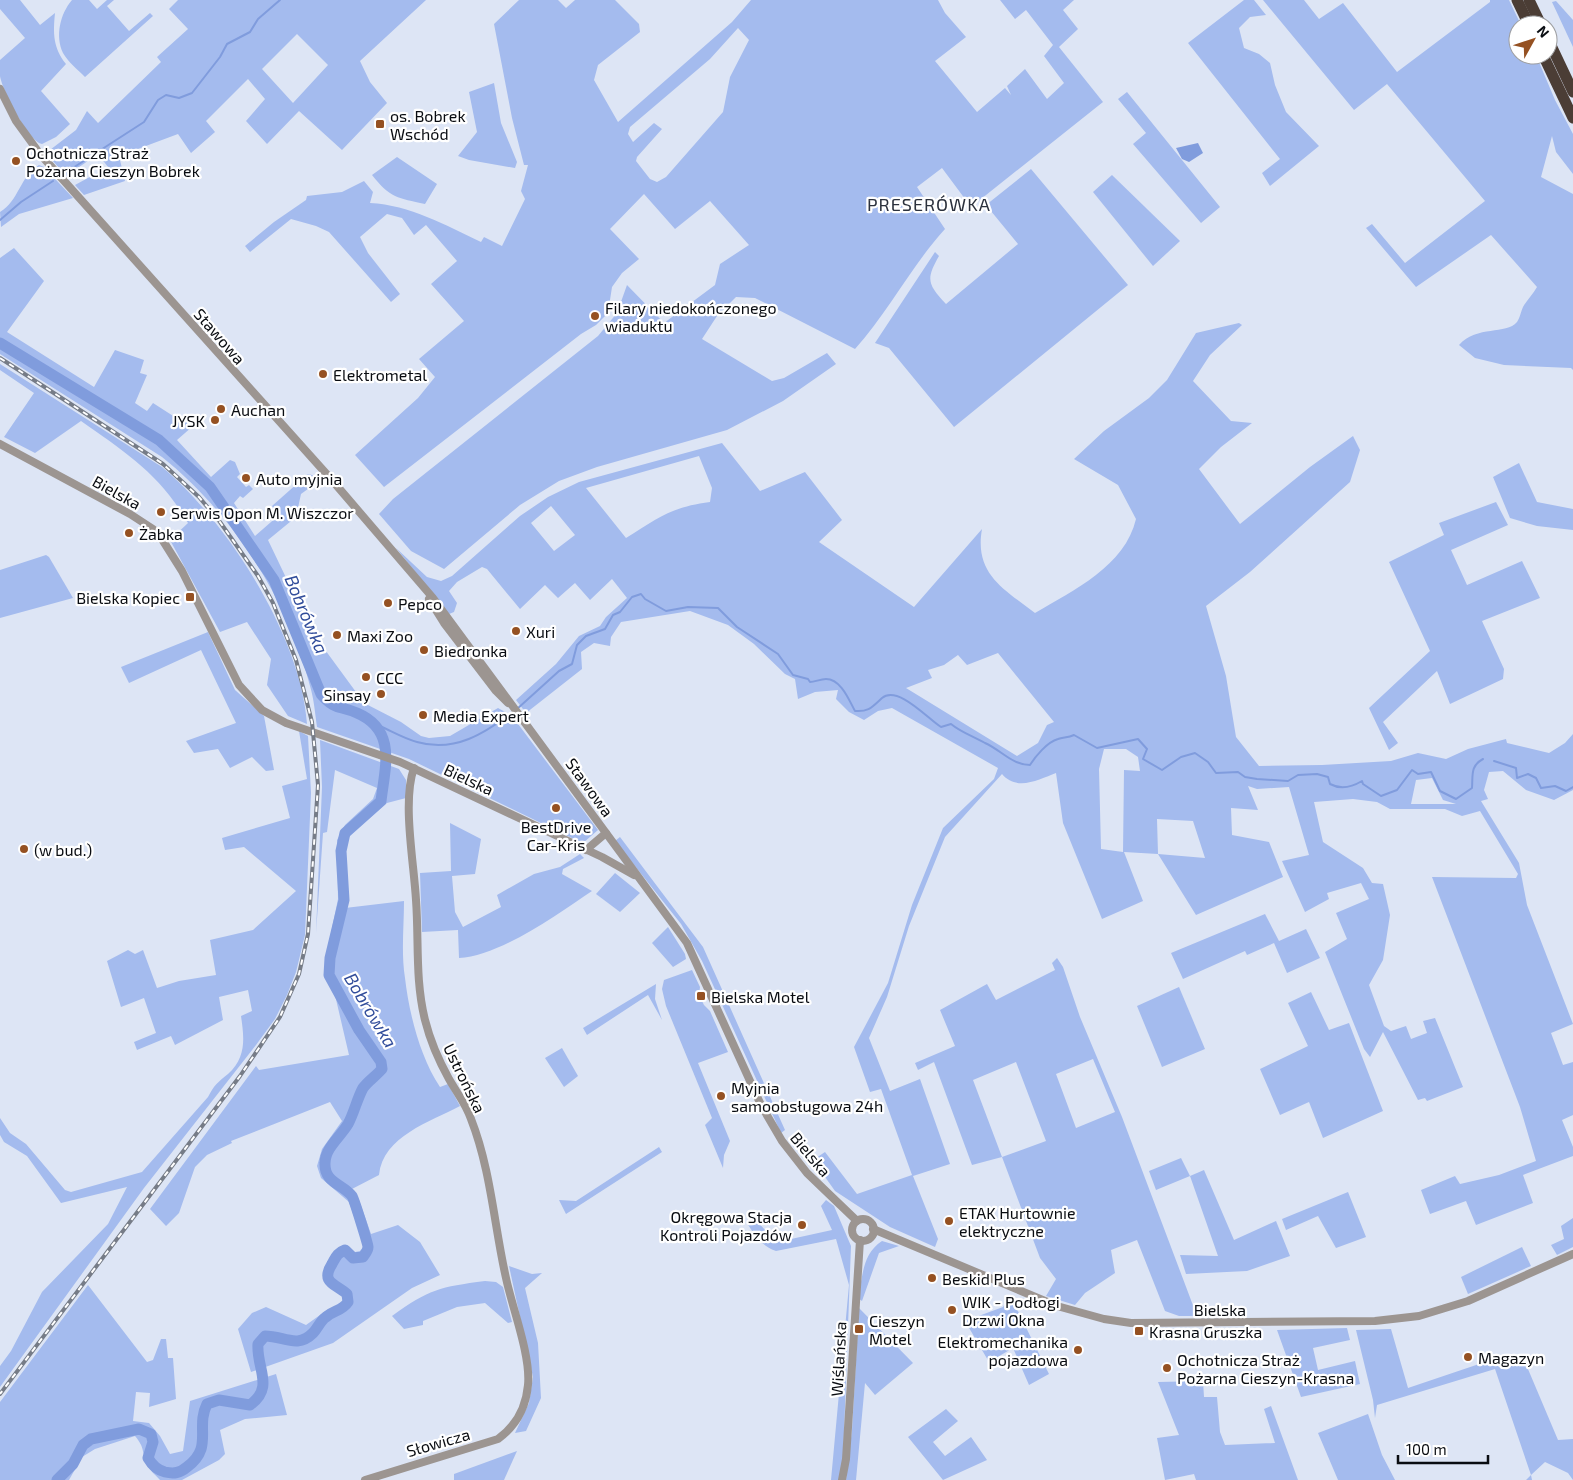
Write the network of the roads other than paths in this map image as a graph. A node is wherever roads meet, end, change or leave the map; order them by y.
1 (1517, 0) edge
2 (1529, 0) edge
3 (1524, 15) edge
4 (1536, 15) edge
5 (1558, 60) edge
6 (1549, 65) edge
7 (0, 89) edge
8 (1573, 92) edge
9 (1573, 118) edge
10 (0, 444) edge
11 (428, 594) junction
12 (472, 660) junction
13 (489, 672) junction
14 (512, 706) junction
15 (414, 768) junction
16 (606, 833) junction
17 (586, 850) junction
18 (637, 877) junction
19 (857, 1221) junction
20 (873, 1229) junction
21 (860, 1240) junction
22 (1573, 1254) edge
23 (514, 1424) joint
24 (365, 1480) edge
25 (842, 1480) edge

1 - 3 highway
2 - 4 highway
5 - 8 highway
6 - 9 highway
7 - 11 street, Stawowa
10 - 15 street, Bielska
11 - 12 street, Stawowa
11 - 13 street, Stawowa
12 - 13 street
12 - 14 street, Stawowa
13 - 14 street, Stawowa
14 - 16 street, Stawowa
15 - 17 street, Bielska
15 - 23 street, Ustrońska
16 - 17 street
16 - 18 street, Stawowa
17 - 18 street, Bielska
18 - 19 street, Bielska
19 - 20 street
19 - 21 street
20 - 21 street
20 - 22 street, Bielska
21 - 25 street, Wiślańska
23 - 24 street, Słowicza

